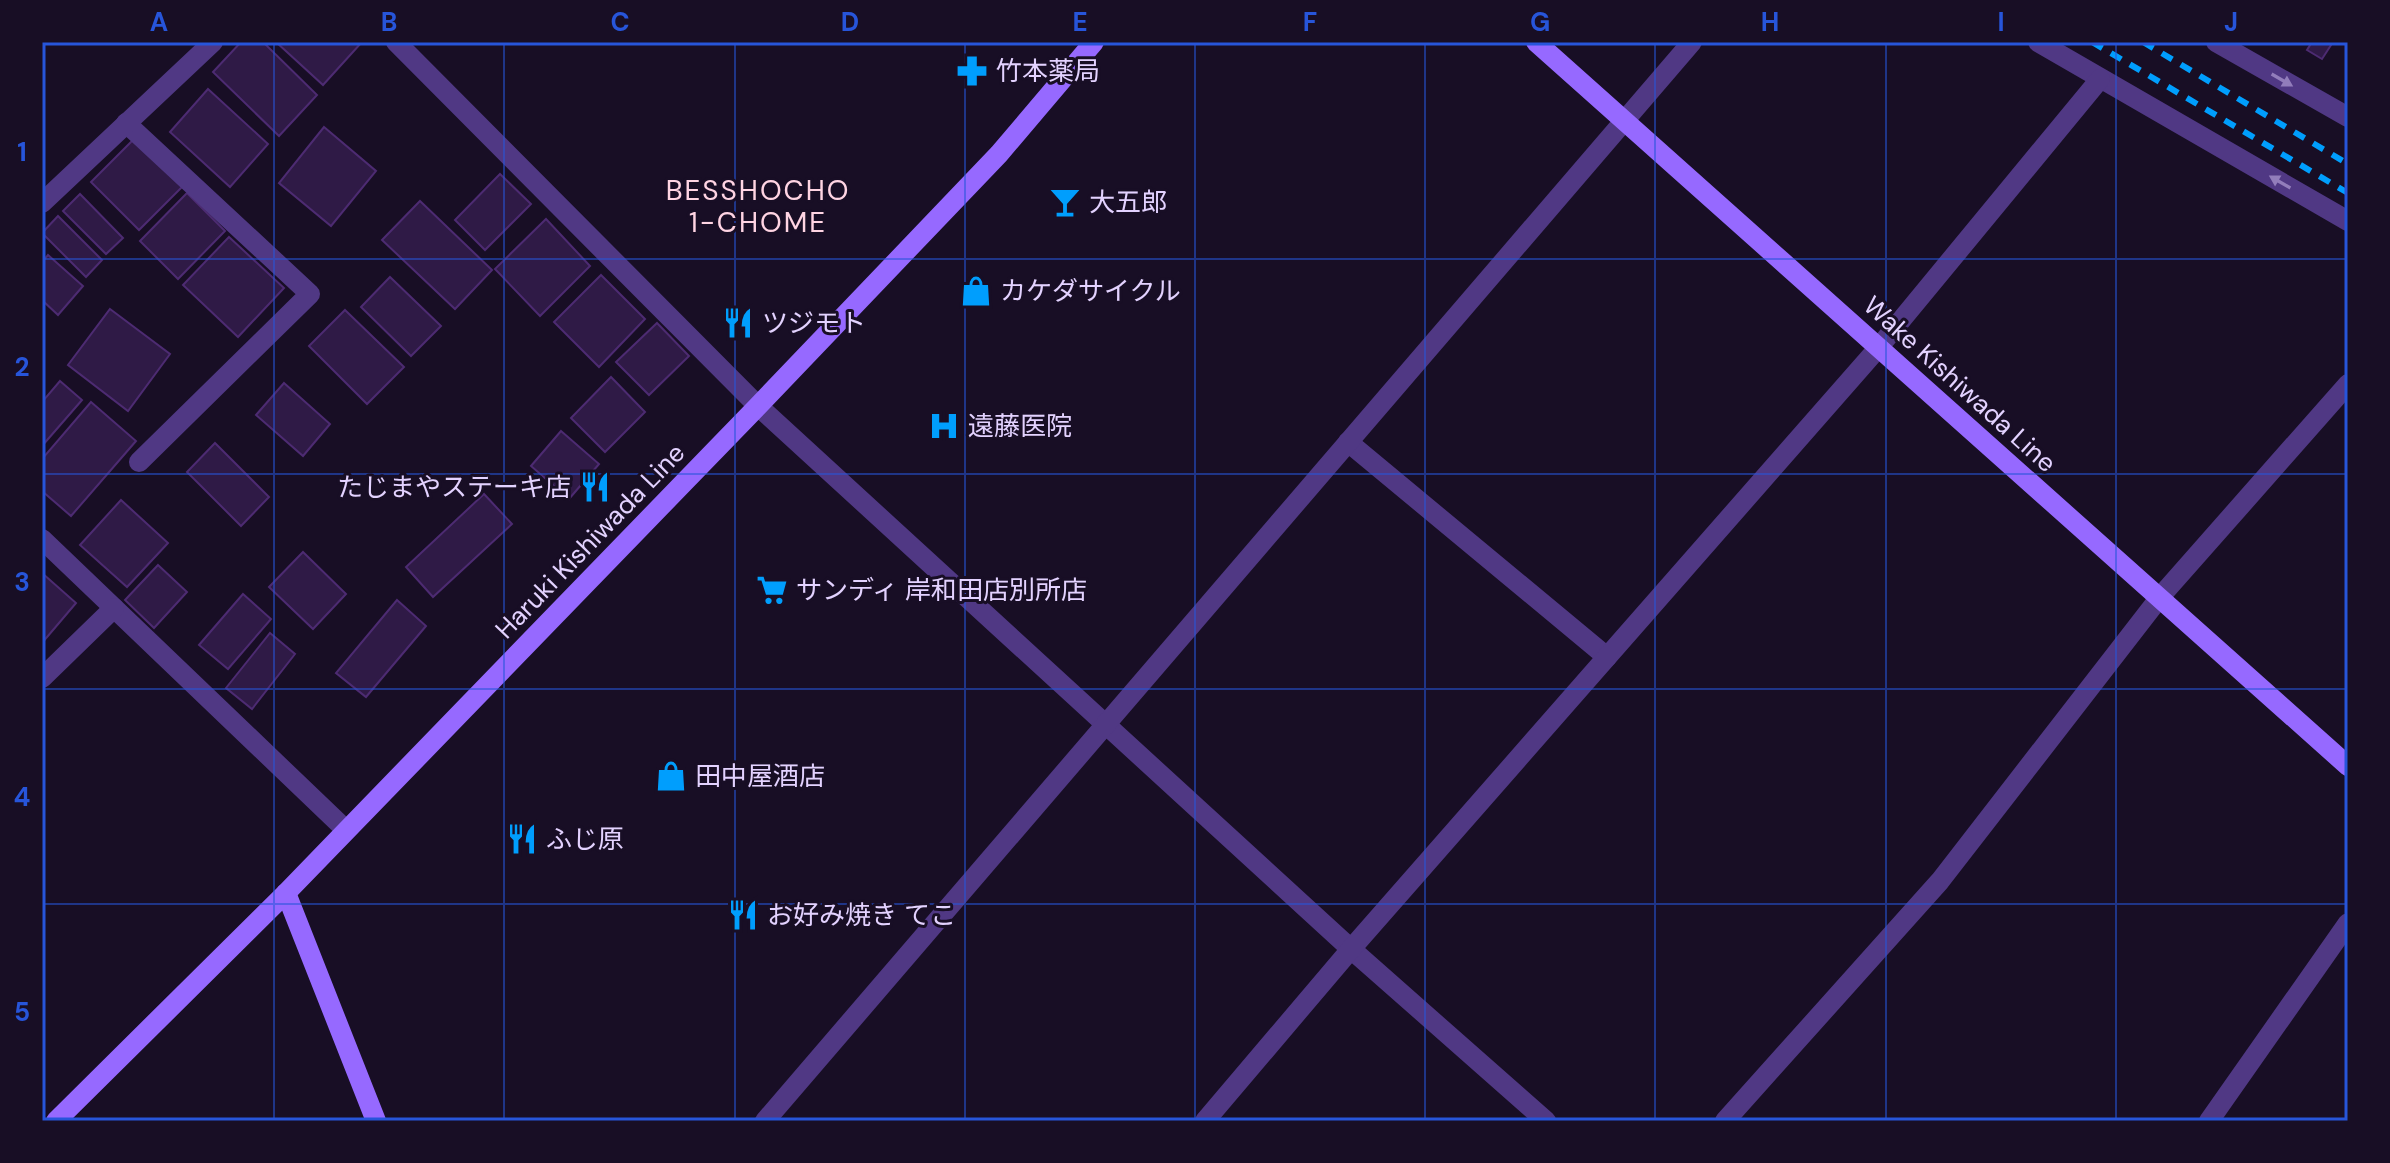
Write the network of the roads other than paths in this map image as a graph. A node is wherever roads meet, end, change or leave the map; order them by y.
1 (213, 42) edge
2 (1094, 42) edge
3 (1536, 42) edge
4 (1692, 42) edge
5 (2038, 42) edge
6 (2216, 42) edge
7 (401, 44) edge
8 (2100, 79) junction
9 (2348, 117) edge
10 (1626, 121) junction
11 (126, 123) junction
12 (42, 203) edge
13 (2348, 221) edge
14 (1879, 347) junction
15 (2348, 384) edge
16 (758, 406) junction
17 (1348, 442) junction
18 (139, 462) dead end
19 (42, 539) edge
20 (2160, 597) junction
21 (114, 608) junction
22 (1607, 657) junction
23 (42, 678) edge
24 (1105, 724) junction
25 (2348, 766) edge
26 (346, 830) junction
27 (286, 893) junction
28 (2348, 923) edge
29 (1351, 949) junction
30 (56, 1121) edge
31 (376, 1121) edge
32 (765, 1121) edge
33 (1205, 1121) edge
34 (1546, 1121) edge
35 (1725, 1121) edge
36 (2209, 1121) edge

1 - 11 street
2 - 16 main road, Haruki Kishiwada Line
3 - 10 main road, Wake Kishiwada Line
4 - 10 street
5 - 8 street
6 -> 9 street
7 - 16 street
13 -> 8 street
8 - 14 street
10 - 14 main road, Wake Kishiwada Line
10 - 17 street
11 - 12 street
11 - 18 street
14 - 20 main road, Wake Kishiwada Line
14 - 22 street
15 - 20 street
16 - 24 street
16 - 26 main road, Haruki Kishiwada Line
17 - 22 street
17 - 24 street
19 - 21 street
20 - 25 main road, Wake Kishiwada Line
20 - 35 street
21 - 23 street
21 - 26 street
22 - 29 street
24 - 29 street
24 - 32 street
26 - 27 main road, Haruki Kishiwada Line
27 - 30 main road, Haruki Kishiwada Line
27 - 31 main road
28 - 36 street
29 - 33 street
29 - 34 street

